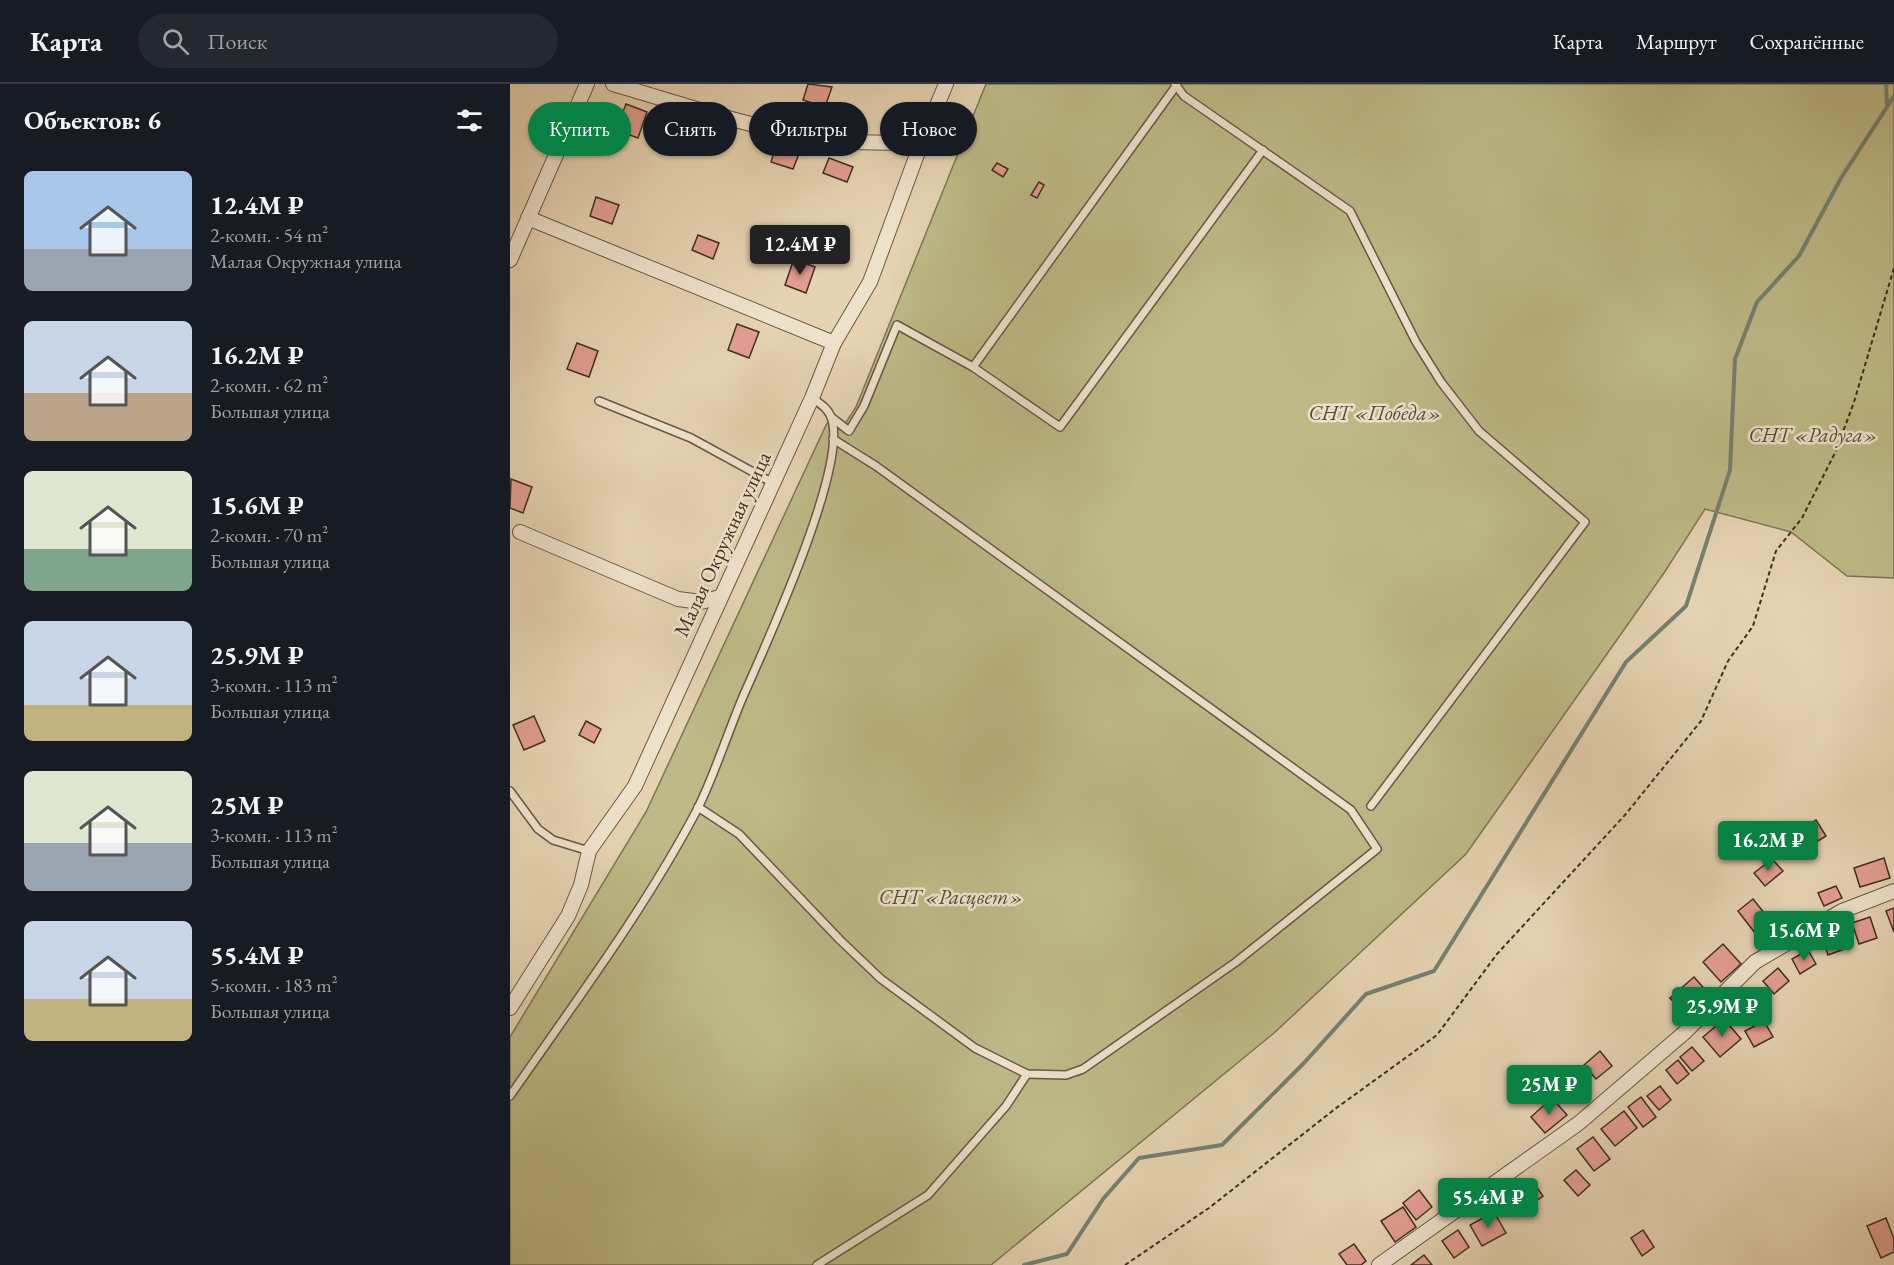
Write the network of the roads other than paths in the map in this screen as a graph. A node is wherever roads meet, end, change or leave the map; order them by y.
1 (586, 84) edge
2 (613, 84) edge
3 (946, 84) edge
4 (1175, 85) edge
5 (938, 102) edge
6 (880, 142) edge
7 (1263, 150) junction
8 (916, 156) edge
9 (528, 218) junction
10 (510, 260) edge
11 (834, 343) junction
12 (973, 367) junction
13 (812, 398) junction
14 (599, 401) dead end
15 (831, 417) junction
16 (833, 439) junction
17 (772, 483) junction
18 (520, 532) dead end
19 (720, 597) junction
20 (510, 791) edge
21 (1371, 806) dead end
22 (698, 807) junction
23 (589, 851) junction
24 (1894, 891) edge
25 (510, 1008) edge
26 (1028, 1074) junction
27 (510, 1096) edge
28 (818, 1265) edge
29 (1379, 1265) edge

1 - 9 street
2 - 6 street
3 - 5 street, Малая Окружная улица
4 - 7 lane
4 - 12 lane
7 - 12 lane
7 - 21 lane
8 - 11 street, Малая Окружная улица
9 - 10 street
9 - 11 street
11 - 13 street, Малая Окружная улица
12 - 15 lane
13 - 15 lane
13 - 17 street, Малая Окружная улица
14 - 17 lane
15 - 16 lane
16 - 22 lane
16 - 26 lane
17 - 19 street, Малая Окружная улица
18 - 19 street
19 - 23 street, Малая Окружная улица
20 - 23 lane
22 - 26 lane
22 - 27 lane
23 - 25 street, Малая Окружная улица
24 - 29 street
26 - 28 lane

